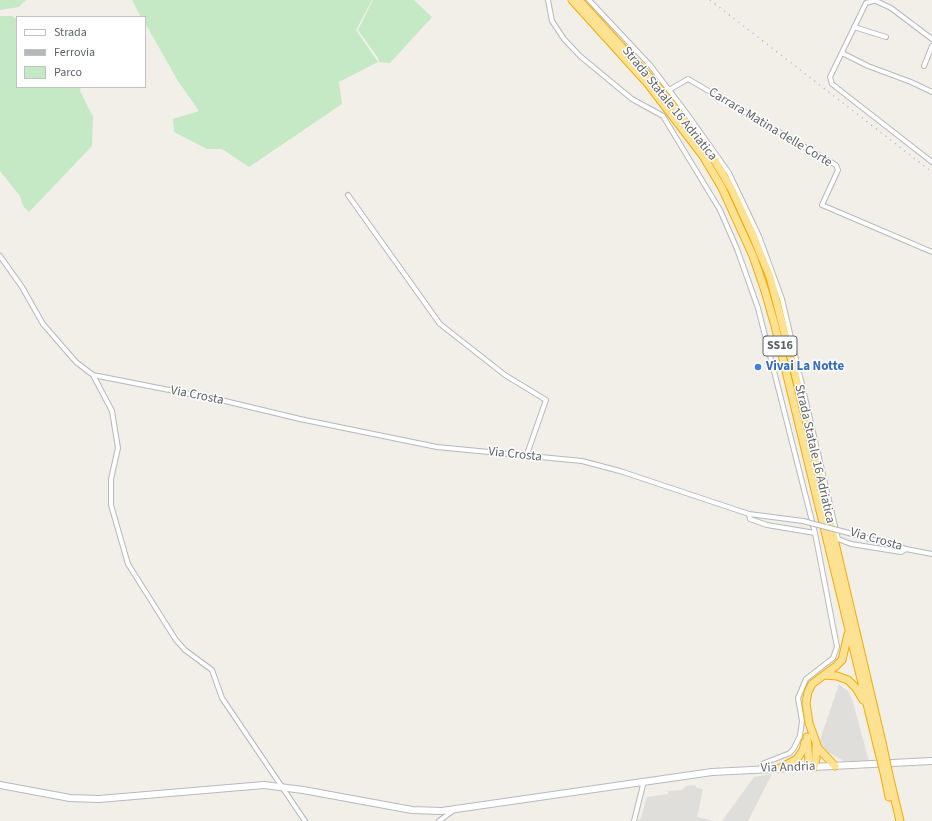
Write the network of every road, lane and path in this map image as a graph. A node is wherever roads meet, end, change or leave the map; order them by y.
1 (548, 0) edge
2 (572, 0) edge
3 (579, 0) edge
4 (589, 0) edge
5 (876, 1) edge
6 (854, 27) junction
7 (886, 37) dead end
8 (932, 39) edge
9 (932, 46) edge
10 (842, 53) junction
11 (924, 66) dead end
12 (669, 90) junction
13 (932, 92) edge
14 (931, 160) edge
15 (348, 195) dead end
16 (932, 252) edge
17 (0, 256) edge
18 (93, 375) junction
19 (526, 457) junction
20 (749, 514) junction
21 (815, 533) junction
22 (906, 549) junction
23 (932, 554) edge
24 (849, 630) junction
25 (825, 675) junction
26 (868, 709) junction
27 (810, 736) junction
28 (880, 743) junction
29 (932, 761) edge
30 (835, 766) junction
31 (814, 767) junction
32 (780, 768) junction
33 (761, 769) junction
34 (887, 776) junction
35 (644, 781) junction
36 (0, 785) edge
37 (282, 787) junction
38 (454, 810) junction
39 (305, 821) edge
40 (439, 821) edge
41 (634, 821) edge
42 (895, 821) edge
43 (900, 821) edge

1 - 21 street
2 - 24 highway, Strada Statale 16 Adriatica / SS16
3 - 28 highway, Strada Statale 16 Adriatica / SS16
4 - 12 street
5 - 6 street
5 - 8 street
6 - 7 street
6 - 10 street
9 - 11 street
10 - 13 street
10 - 14 street
12 - 16 street, Carrara Matina delle Corte
12 - 22 street
15 - 19 street
17 - 18 street
18 - 19 street, Via Crosta
18 - 37 street
19 - 20 street, Via Crosta
20 - 21 street
20 - 22 street, Via Crosta, bridge
21 - 33 street
22 - 23 street, Via Crosta
24 - 25 highway, SS16
24 - 26 highway, Strada Statale 16 Adriatica / SS16
25 - 26 highway, SS16
25 - 27 highway, SS16
26 - 28 highway, Strada Statale 16 Adriatica / SS16
27 - 30 highway, SS16
27 - 31 highway, SS16
27 - 32 highway
28 - 34 highway, Strada Statale 16 Adriatica / SS16, bridge
29 - 30 main road, Via Andria
30 - 31 main road, Via Andria
31 - 32 main road, Via Andria
32 - 33 main road, Via Andria
33 - 35 main road, Via Andria
34 - 42 highway, Strada Statale 16 Adriatica / SS16
34 - 43 highway, Strada Statale 16 Adriatica / SS16
35 - 38 main road, Via Andria
35 - 41 street
36 - 37 main road, Via Andria
37 - 38 main road, Via Andria
37 - 39 street
38 - 40 street

